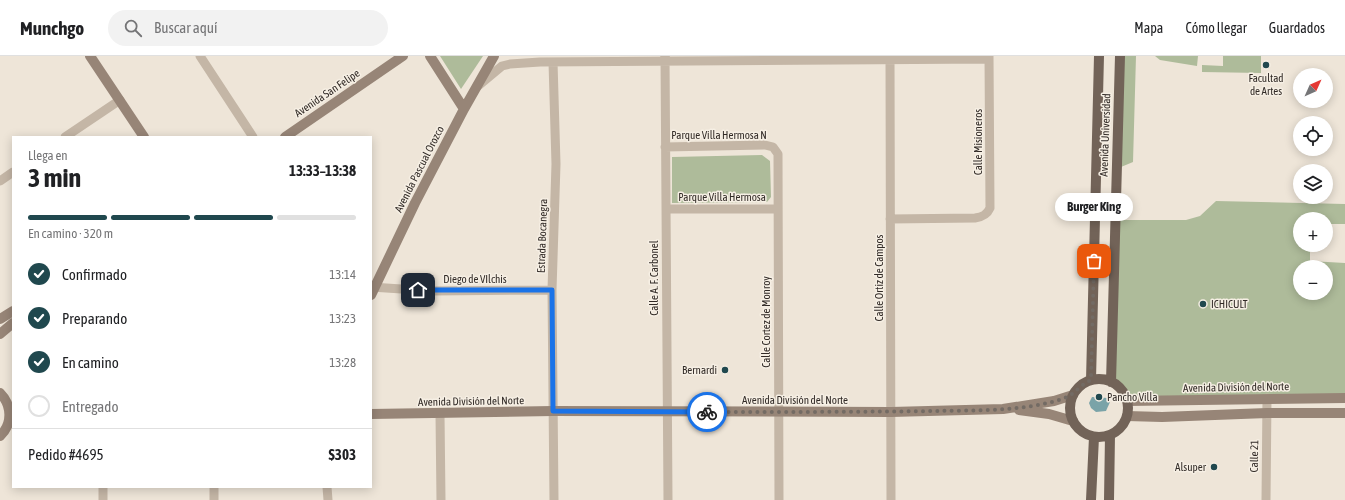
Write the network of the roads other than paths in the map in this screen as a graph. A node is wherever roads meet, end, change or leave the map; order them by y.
1 (90, 56) edge
2 (403, 56) edge
3 (430, 56) edge
4 (494, 56) edge
5 (522, 56) edge
6 (1100, 56) edge
7 (1120, 56) edge
8 (203, 57) edge
9 (665, 58) edge
10 (890, 58) edge
11 (989, 58) edge
12 (540, 62) junction
13 (553, 62) junction
14 (476, 88) junction
15 (120, 100) junction
16 (464, 109) junction
17 (66, 136) edge
18 (143, 136) edge
19 (252, 136) edge
20 (286, 136) edge
21 (665, 147) junction
22 (773, 147) joint
23 (12, 173) edge
24 (0, 181) edge
25 (666, 209) junction
26 (778, 209) junction
27 (890, 219) junction
28 (372, 289) edge
29 (552, 290) junction
30 (12, 312) edge
31 (0, 319) edge
32 (12, 324) edge
33 (0, 334) edge
34 (1091, 380) junction
35 (1111, 382) junction
36 (2, 394) edge
37 (1073, 395) junction
38 (1267, 398) junction
39 (1345, 398) edge
40 (12, 400) edge
41 (1127, 401) junction
42 (1004, 409) junction
43 (553, 411) junction
44 (667, 412) junction
45 (778, 412) junction
46 (891, 412) junction
47 (1267, 413) junction
48 (1345, 413) edge
49 (372, 414) edge
50 (440, 414) junction
51 (1127, 416) junction
52 (1073, 421) junction
53 (6, 431) edge
54 (1110, 435) junction
55 (1094, 437) junction
56 (103, 488) edge
57 (214, 488) edge
58 (327, 488) edge
59 (103, 500) edge
60 (214, 500) edge
61 (328, 500) edge
62 (440, 500) edge
63 (554, 500) edge
64 (668, 500) edge
65 (779, 500) edge
66 (891, 500) edge
67 (1091, 500) edge
68 (1109, 500) edge
69 (1266, 500) edge

1 - 15 main road
2 - 20 main road, Avenida San Felipe
3 - 16 main road
4 - 14 main road, Avenida Pascual Orozco
5 - 12 street
6 - 34 main road, Avenida Universidad
7 - 35 main road, Avenida Universidad
8 - 19 street
9 - 10 street
9 - 13 street
9 - 21 street, Calle A. F. Carbonel
10 - 11 street
10 - 27 street, Calle Ortiz de Campos
11 - 27 street, Calle Misioneros
12 - 13 street
12 - 14 street
13 - 29 street, Estrada Bocanegra
14 - 16 main road, Avenida Pascual Orozco
15 - 17 street
15 - 18 main road
16 - 28 main road, Avenida Pascual Orozco
21 - 22 street, Parque Villa Hermosa N
21 - 25 street, Calle A. F. Carbonel
22 - 26 street, Calle Cortez de Monroy
23 - 24 street
25 - 26 street, Parque Villa Hermosa
25 - 44 street, Calle A. F. Carbonel
26 - 45 street, Calle Cortez de Monroy
27 - 46 street, Calle Ortiz de Campos
28 - 29 street, Diego de VIlchis
29 - 43 street, Estrada Bocanegra
30 - 31 main road
32 - 33 main road
34 - 35 main road
34 - 37 main road
35 - 41 main road
36 - 40 main road
36 - 53 main road
37 - 42 main road, Avenida División del Norte
37 - 52 main road
38 - 39 main road, Avenida División del Norte
38 - 41 main road, Avenida División del Norte
38 - 47 street, Calle 21
41 - 51 main road
42 - 46 main road, Avenida División del Norte
42 - 52 main road, Avenida División del Norte
43 - 44 main road, Avenida División del Norte
43 - 50 main road, Avenida División del Norte
43 - 63 street, Estrada Bocanegra
44 - 45 main road, Avenida División del Norte
44 - 64 street, Calle A. F. Carbonel
45 - 46 main road, Avenida División del Norte
45 - 65 street, Calle Cortez de Monroy
46 - 66 street, Calle Ortiz de Campos
47 - 48 main road
47 - 51 main road
47 - 69 street, Calle 21
49 - 50 main road, Avenida División del Norte
50 - 62 street
51 - 54 main road
52 - 55 main road
54 - 55 main road
54 - 68 main road
55 - 67 main road
56 - 59 street
57 - 60 street
58 - 61 street

